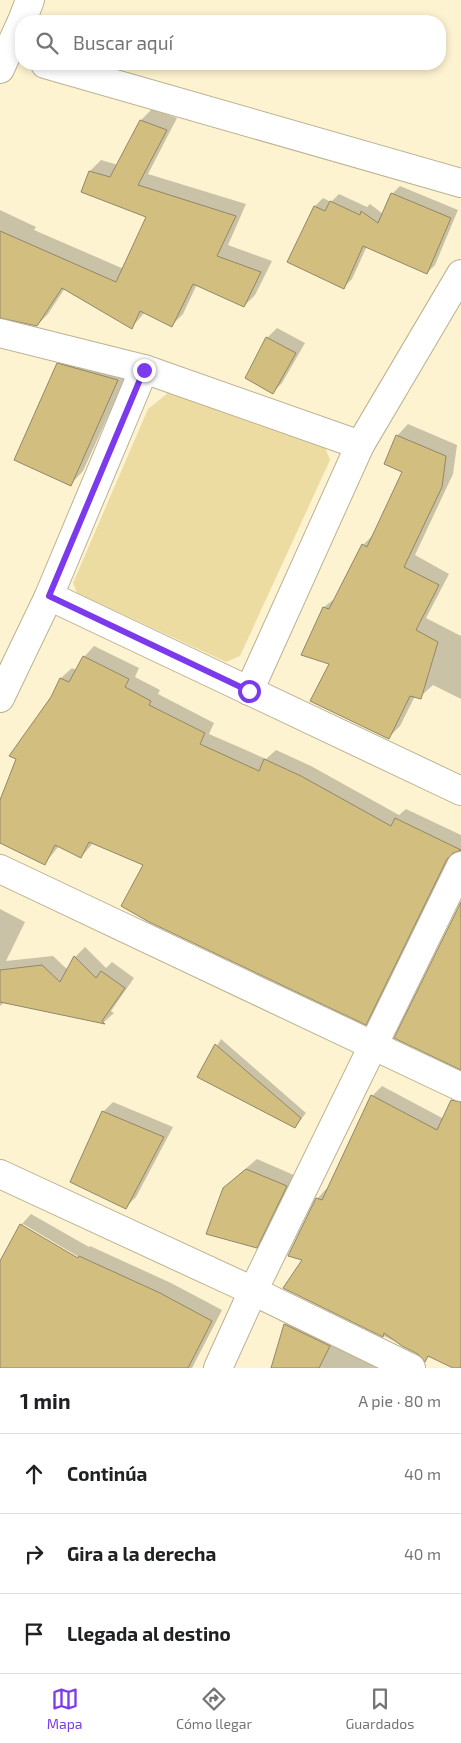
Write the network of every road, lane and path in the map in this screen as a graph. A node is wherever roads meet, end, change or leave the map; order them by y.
1 (30, 0) edge
2 (25, 15) edge
3 (15, 44) edge
4 (10, 60) edge
5 (66, 70) edge
6 (461, 183) edge
7 (461, 274) edge
8 (0, 333) edge
9 (144, 370) junction
10 (360, 445) junction
11 (49, 596) junction
12 (249, 691) junction
13 (0, 698) edge
14 (461, 791) edge
15 (461, 866) edge
16 (0, 869) edge
17 (374, 1045) junction
18 (461, 1087) edge
19 (1, 1177) edge
20 (253, 1291) junction
21 (218, 1368) edge
22 (411, 1368) edge

1 - 2 street
3 - 4 street
5 - 6 street
7 - 10 street
8 - 9 street
9 - 10 street
9 - 11 street
10 - 12 street
11 - 12 street
11 - 13 street
12 - 14 street
15 - 17 street
16 - 17 street
17 - 18 street
17 - 20 street
19 - 20 street
20 - 21 street
20 - 22 street

